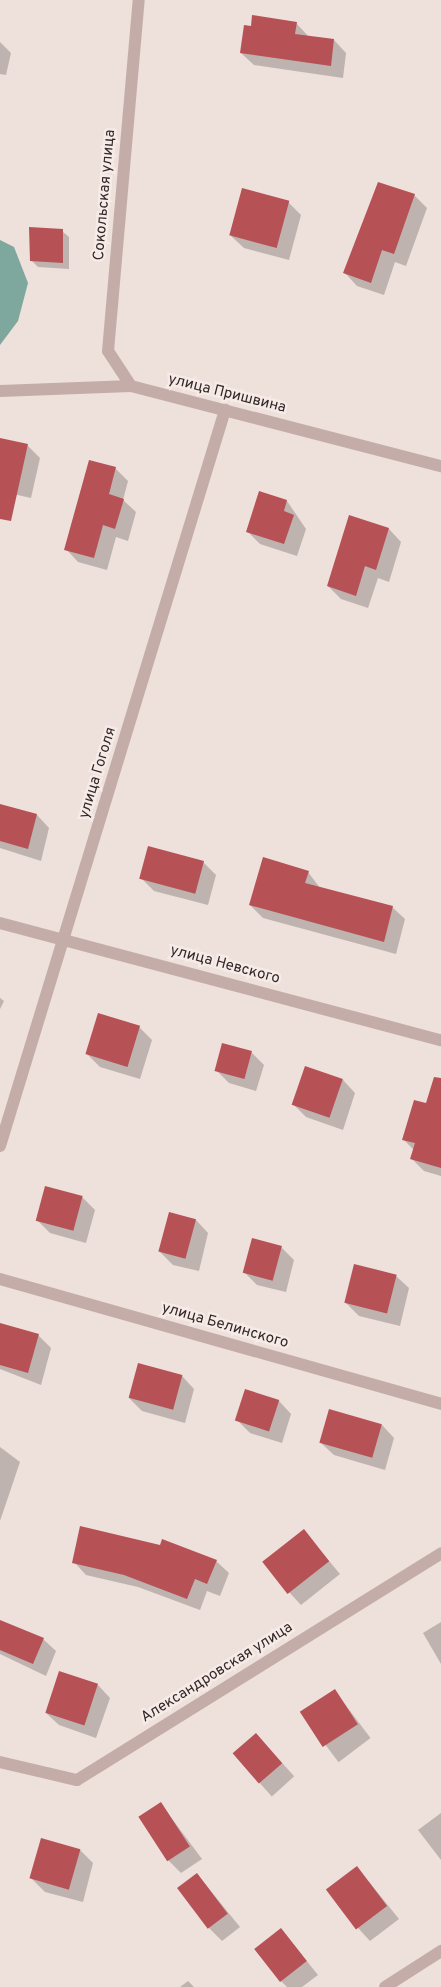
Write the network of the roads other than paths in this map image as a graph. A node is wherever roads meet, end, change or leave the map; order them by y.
1 (139, 0) edge
2 (131, 386) junction
3 (0, 391) edge
4 (225, 410) junction
5 (441, 466) edge
6 (0, 923) edge
7 (64, 940) junction
8 (441, 1040) edge
9 (0, 1146) edge
10 (0, 1279) edge
11 (441, 1404) edge
12 (441, 1553) edge
13 (0, 1762) edge
14 (441, 1951) edge
15 (385, 1987) edge

1 - 2 street, Сокольская улица
2 - 3 street, улица Пришвина
2 - 4 street, улица Пришвина
4 - 5 street, улица Пришвина
4 - 7 street, улица Гоголя
6 - 7 street, улица Невского
7 - 8 street, улица Невского
7 - 9 street, улица Гоголя
10 - 11 street, улица Белинского
12 - 13 street, Александровская улица
14 - 15 street

